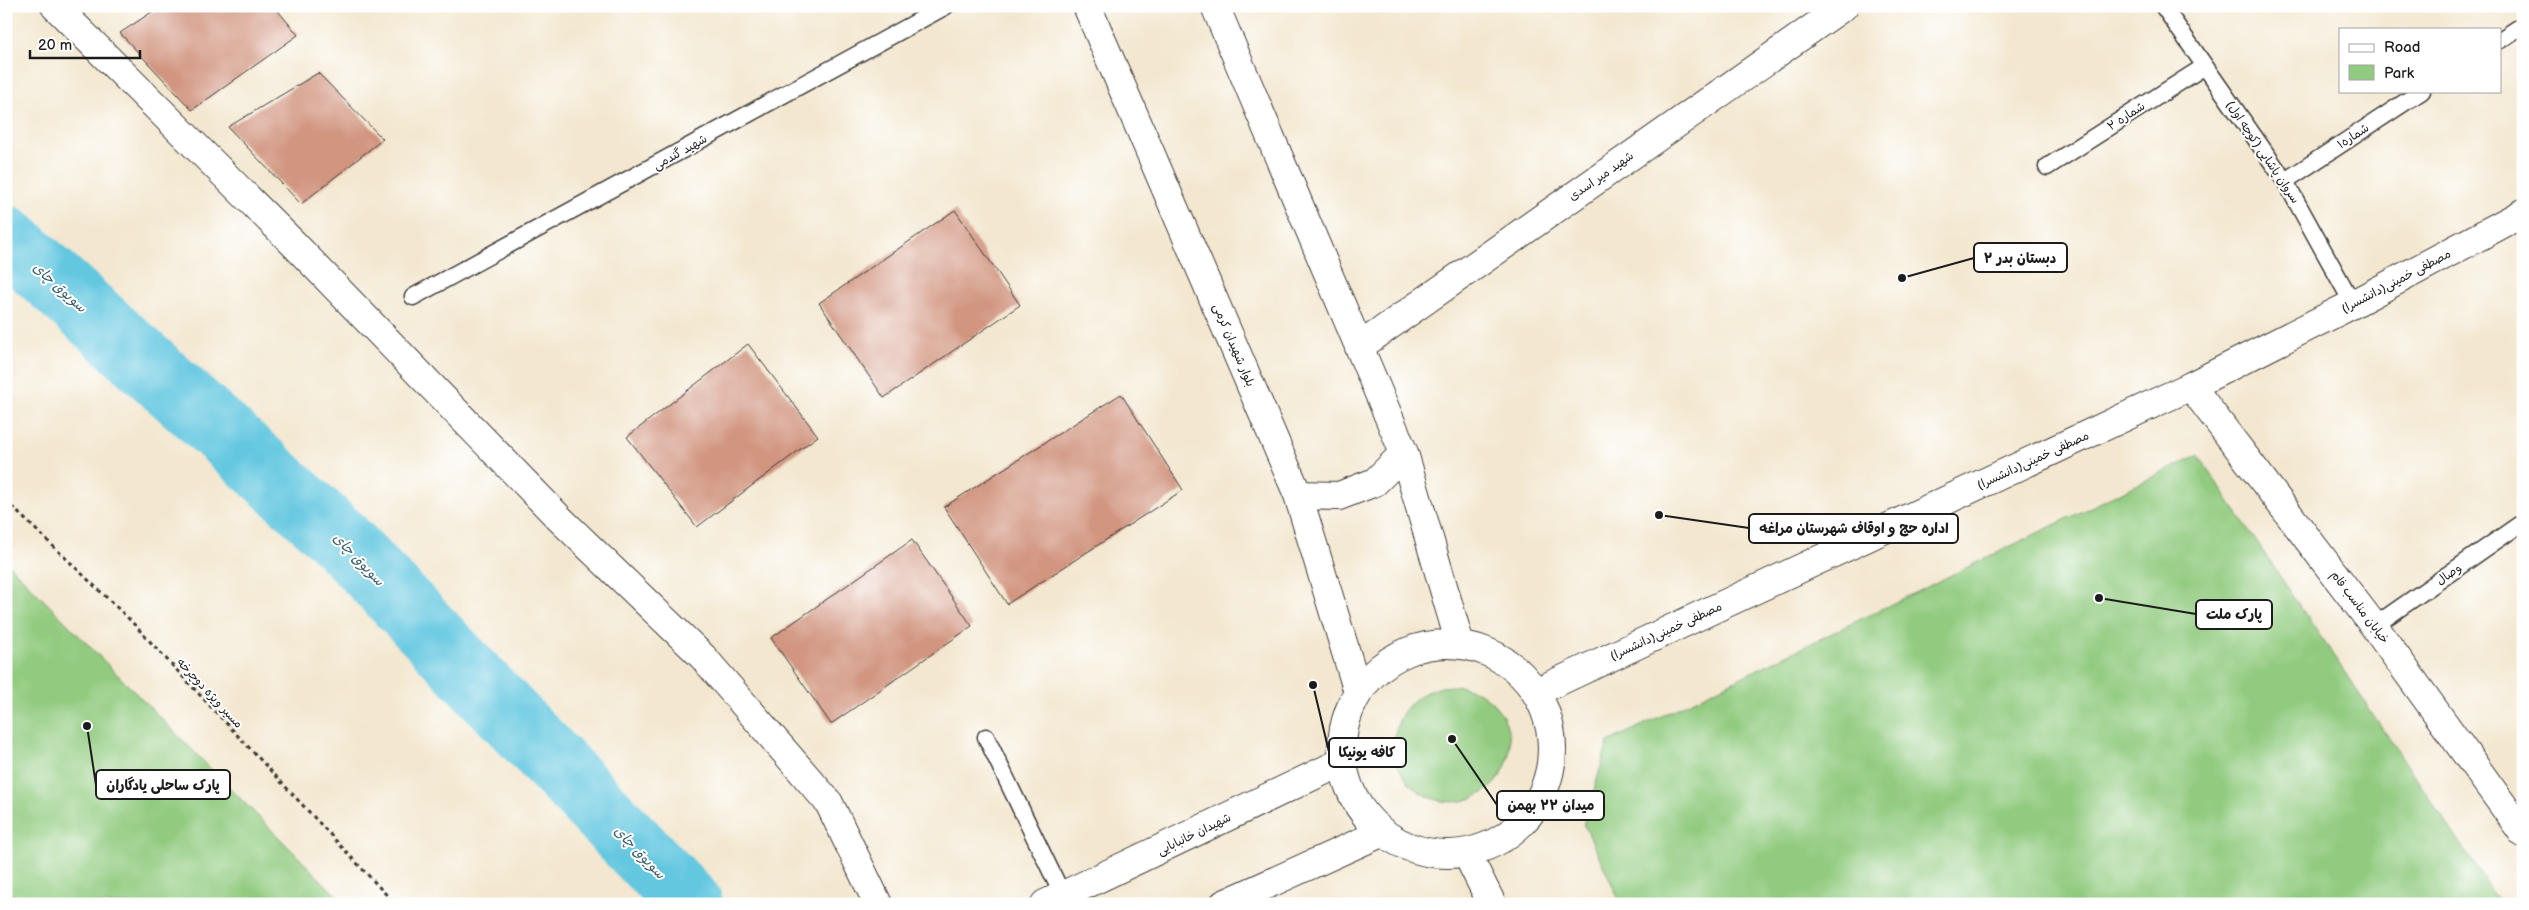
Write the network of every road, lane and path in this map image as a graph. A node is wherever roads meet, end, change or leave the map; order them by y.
1 (55, 6) edge
2 (946, 6) edge
3 (1088, 6) edge
4 (1215, 6) edge
5 (1844, 6) edge
6 (2163, 6) edge
7 (2523, 25) edge
8 (2502, 39) edge
9 (2205, 66) junction
10 (2420, 92) edge
11 (2047, 167) dead end
12 (2285, 181) junction
13 (2523, 213) edge
14 (413, 297) dead end
15 (2353, 304) junction
16 (1359, 347) junction
17 (2191, 386) junction
18 (1404, 453) junction
19 (1298, 495) junction
20 (6, 501) edge
21 (2523, 522) edge
22 (2374, 626) junction
23 (1460, 644) junction
24 (1358, 692) junction
25 (1536, 692) junction
26 (986, 737) dead end
27 (1342, 762) junction
28 (2521, 826) edge
29 (1380, 832) junction
30 (1467, 854) junction
31 (1054, 900) edge
32 (395, 904) edge
33 (878, 904) edge
34 (1224, 904) edge
35 (1492, 904) edge

1 - 33 street
2 - 14 lane, شهید گندمی
3 - 19 street, بلوار شهیدان کرمی
4 - 16 street
5 - 16 street, شهید میر اسدی
6 - 9 lane, سروان پاشایی (کوچه اول)
7 - 8 lane
9 - 11 lane, شماره ۲
9 - 12 lane, سروان پاشایی (کوچه اول)
10 - 12 lane, شماره۱
12 - 15 lane, سروان پاشایی (کوچه اول)
13 - 15 street, (دانشسرا)مصطفی خمینی
15 - 17 street, (دانشسرا)مصطفی خمینی
16 - 18 street
17 - 22 street, خیابان مناسب فام
17 - 25 street, (دانشسرا)مصطفی خمینی
18 - 19 street
18 - 23 street
19 - 24 street, بلوار شهیدان کرمی
20 - 32 path, مسیر ویژه دوچرخه
21 - 22 lane, وصال
22 - 28 street, خیابان مناسب فام
23 - 24 street
23 - 25 street
24 - 27 street
25 - 30 street
26 - 31 lane
27 - 29 street
27 - 31 street, شهیدان خانبابایی
29 - 30 street
29 - 34 street
30 - 35 street

